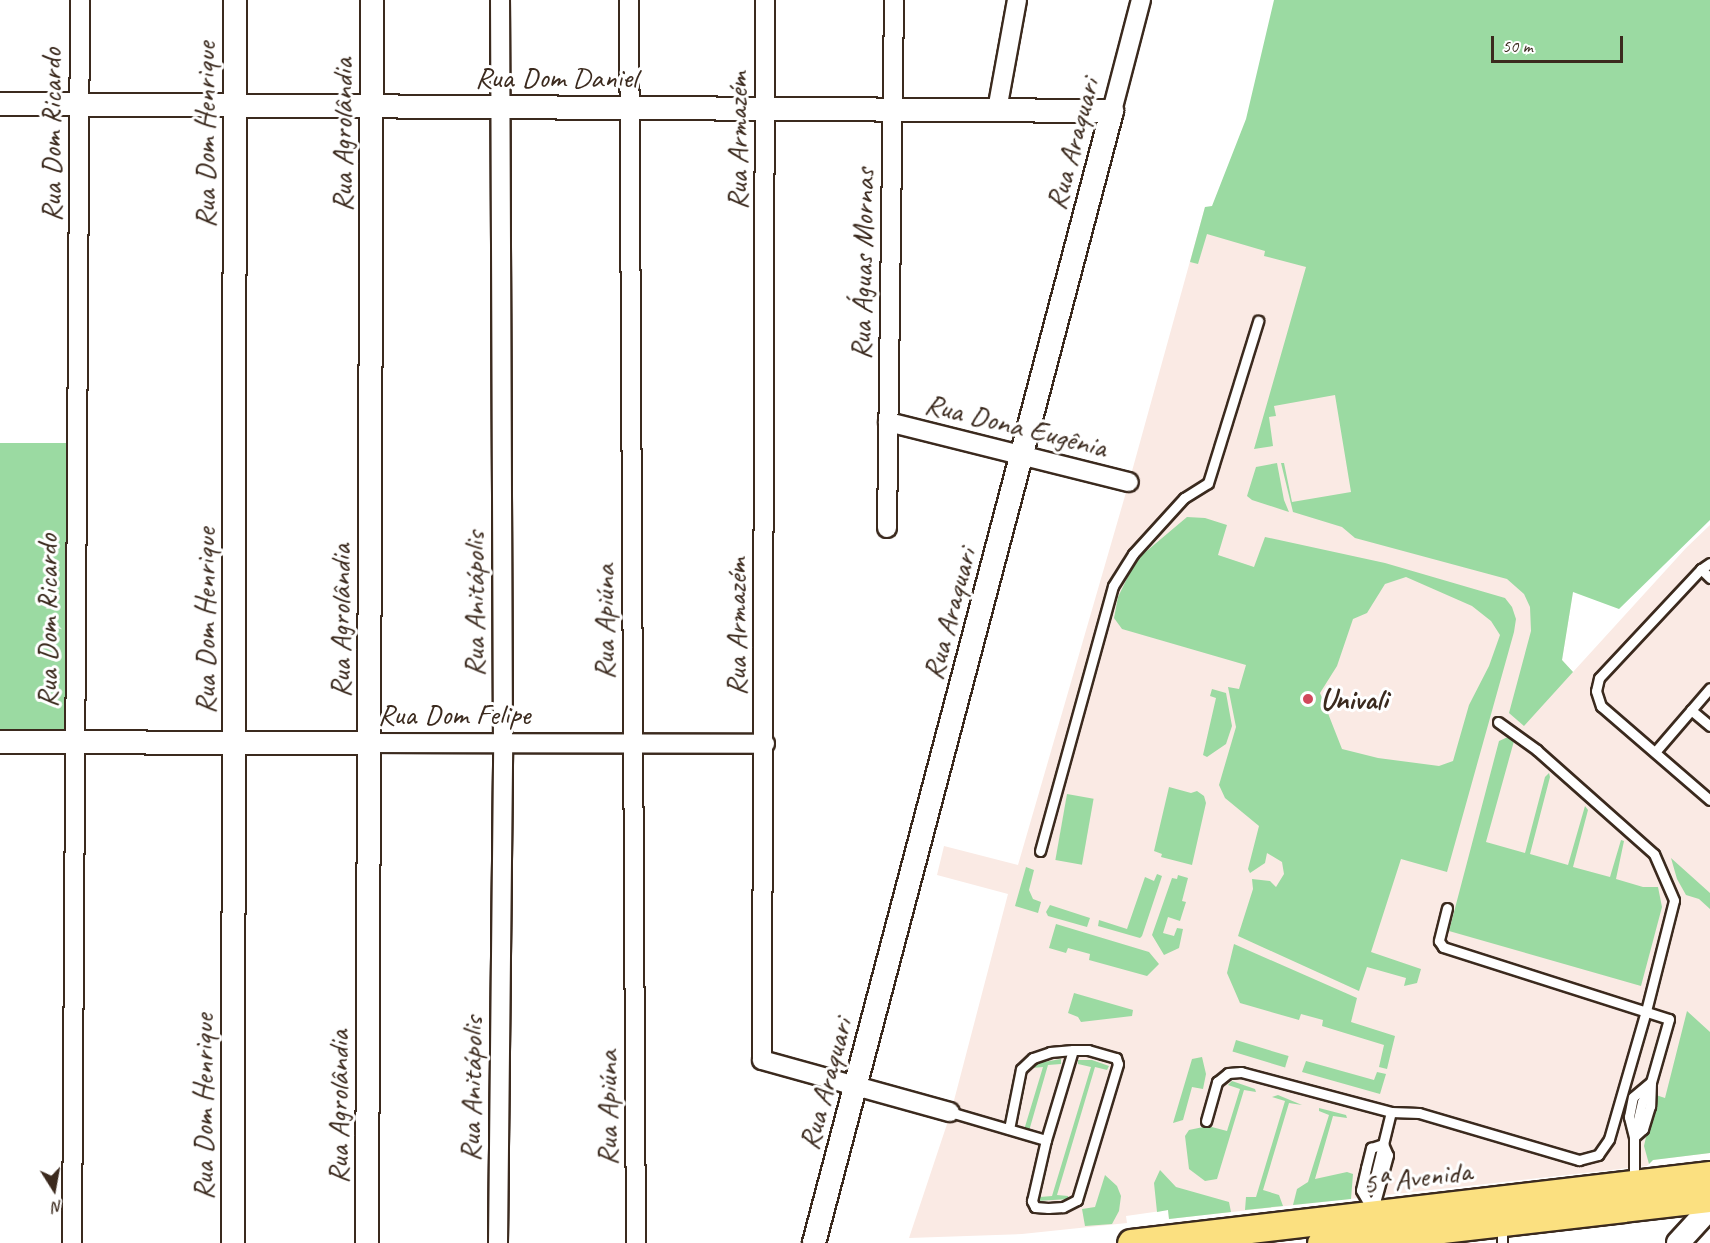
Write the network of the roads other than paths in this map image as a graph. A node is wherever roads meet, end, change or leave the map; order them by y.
1 (80, 0) edge
2 (235, 0) edge
3 (372, 0) edge
4 (500, 0) edge
5 (629, 0) edge
6 (765, 0) edge
7 (894, 0) edge
8 (1017, 0) edge
9 (1141, 0) edge
10 (0, 104) edge
11 (79, 104) junction
12 (235, 105) junction
13 (372, 106) junction
14 (500, 107) junction
15 (630, 108) junction
16 (765, 109) junction
17 (892, 110) junction
18 (997, 110) junction
19 (1112, 111) junction
20 (1258, 321) dead end
21 (888, 422) junction
22 (1022, 455) junction
23 (1130, 482) dead end
24 (887, 528) dead end
25 (1710, 563) edge
26 (1701, 569) junction
27 (1710, 578) edge
28 (1710, 688) edge
29 (1691, 710) junction
30 (1498, 722) dead end
31 (1710, 726) edge
32 (0, 742) edge
33 (75, 742) junction
34 (235, 743) junction
35 (369, 743) junction
36 (503, 744) junction
37 (633, 744) junction
38 (765, 744) junction
39 (1655, 753) junction
40 (1710, 800) edge
41 (1040, 851) dead end
42 (1447, 908) dead end
43 (1646, 1011) junction
44 (1073, 1050) junction
45 (855, 1086) junction
46 (950, 1112) joint
47 (1391, 1112) junction
48 (1206, 1121) dead end
49 (1009, 1129) junction
50 (1046, 1140) junction
51 (1710, 1175) edge
52 (1634, 1184) junction
53 (1710, 1198) edge
54 (1710, 1208) edge
55 (1368, 1210) junction
56 (1502, 1233) edge
57 (72, 1243) edge
58 (233, 1243) edge
59 (367, 1243) edge
60 (498, 1243) edge
61 (636, 1243) edge
62 (814, 1243) edge
63 (1131, 1243) edge
64 (1321, 1243) edge
65 (1678, 1243) edge

1 - 11 street, Rua Dom Ricardo
2 - 12 street, Rua Dom Henrique
3 - 13 street, Rua Agrolândia
4 - 14 street, Rua Anitápolis
5 - 15 street, Rua Apiúna
6 - 16 street, Rua Armazém
7 - 17 street, Rua Águas Mornas
8 - 18 street
9 - 19 street, Rua Araquari
10 - 11 street, Rua Dom Daniel
11 - 12 street, Rua Dom Daniel
11 - 33 street, Rua Dom Ricardo
12 - 13 street, Rua Dom Daniel
12 - 34 street, Rua Dom Henrique
13 - 14 street, Rua Dom Daniel
13 - 35 street, Rua Agrolândia
14 - 15 street, Rua Dom Daniel
14 - 36 street, Rua Anitápolis
15 - 16 street, Rua Dom Daniel
15 - 37 street, Rua Apiúna
16 - 17 street, Rua Dom Daniel
16 - 38 street, Rua Armazém
17 - 18 street, Rua Dom Daniel
17 - 21 street, Rua Águas Mornas
18 - 19 street, Rua Dom Daniel
19 - 22 street, Rua Araquari
20 - 41 lane
21 - 22 street, Rua Dona Eugênia
21 - 24 street, Rua Águas Mornas
22 - 23 street, Rua Dona Eugênia
22 - 45 street, Rua Araquari
25 - 26 lane
26 - 27 lane
26 - 39 lane
28 - 29 lane
29 - 31 lane
29 - 39 lane
30 - 43 lane
32 - 33 street, Rua Dom Felipe
33 - 34 street, Rua Dom Felipe
33 - 57 street, Rua Dom Ricardo
34 - 35 street, Rua Dom Felipe
34 - 58 street, Rua Dom Henrique
35 - 36 street, Rua Dom Felipe
35 - 59 street, Rua Agrolândia
36 - 37 street, Rua Dom Felipe
36 - 60 street, Rua Anitápolis
37 - 38 street, Rua Dom Felipe
37 - 61 street, Rua Apiúna
38 - 45 street, Rua Armazém
39 - 40 lane
42 - 43 lane
43 - 47 lane
43 - 52 lane
44 - 49 lane
44 - 50 lane
44 - 50 lane
45 - 46 street, Rua Armazém
45 - 62 street, Rua Araquari
46 - 49 lane
47 - 48 lane
47 - 55 lane
49 - 50 lane
51 - 52 main road, 5ª Avenida
52 - 55 main road, 5ª Avenida
53 - 56 main road, 5ª Avenida
54 - 65 street
55 - 63 main road, 5ª Avenida
56 - 64 main road, 5ª Avenida

